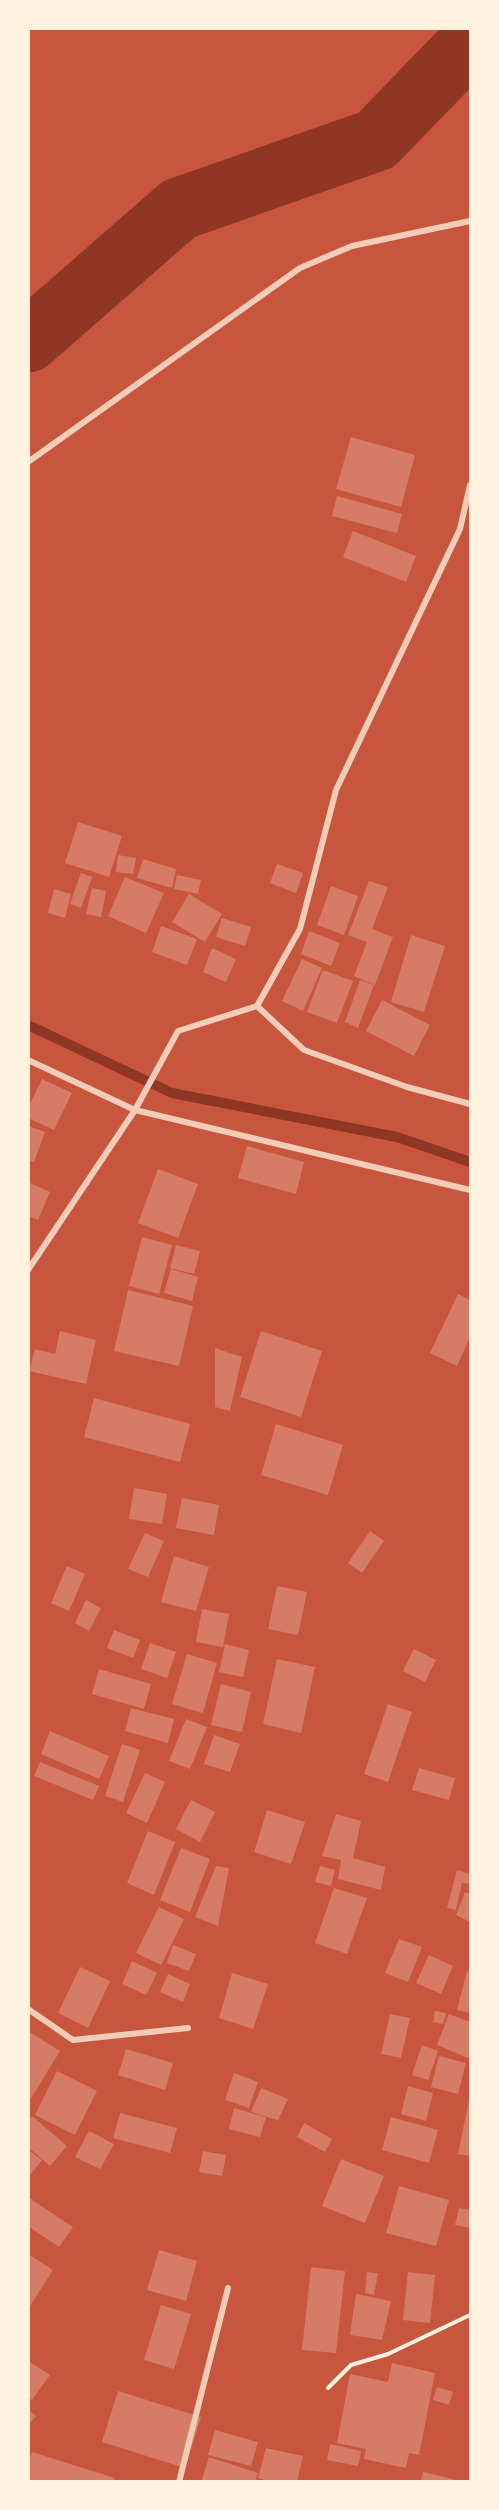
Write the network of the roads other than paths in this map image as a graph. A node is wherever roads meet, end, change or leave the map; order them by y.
1 (471, 221) edge
2 (28, 462) edge
3 (471, 485) edge
4 (257, 1006) junction
5 (28, 1060) edge
6 (471, 1104) edge
7 (135, 1110) junction
8 (471, 1190) edge
9 (28, 1270) edge
10 (28, 2009) edge
11 (188, 2028) dead end
12 (228, 2288) dead end
13 (179, 2481) edge

1 - 2 street
3 - 4 street
4 - 6 street
4 - 7 street
5 - 7 street
7 - 8 street
7 - 9 street
10 - 11 street
12 - 13 street

